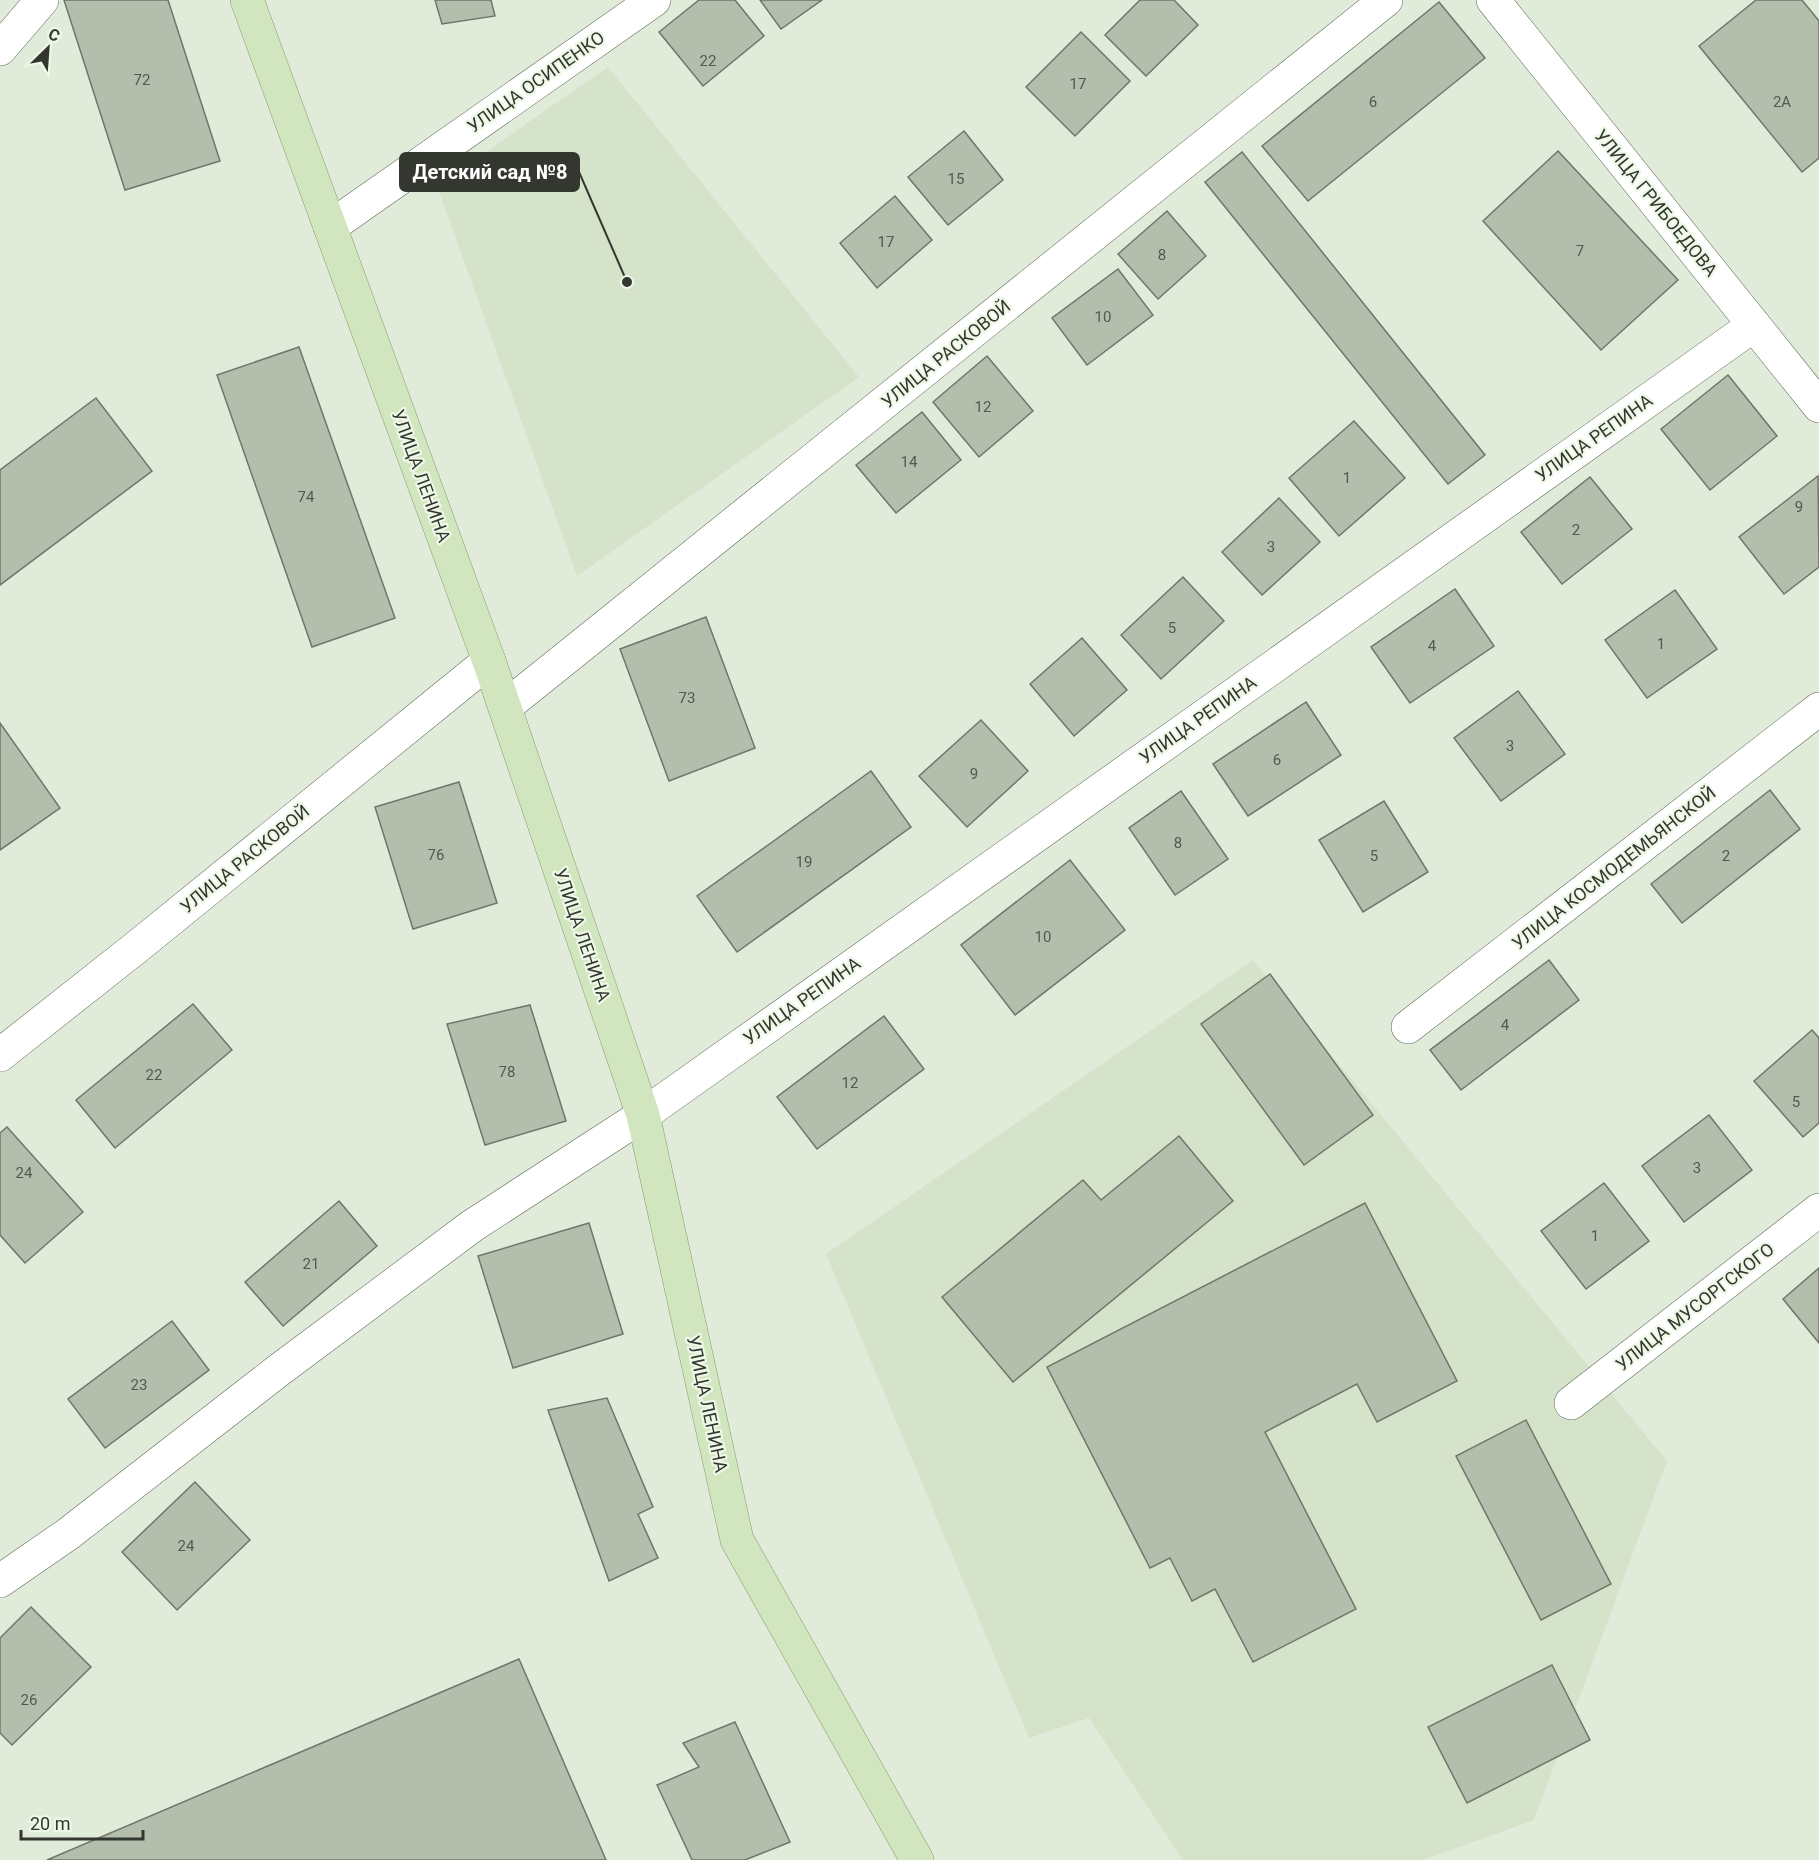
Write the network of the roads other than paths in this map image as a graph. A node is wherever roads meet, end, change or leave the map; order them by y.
1 (42, 0) edge
2 (247, 0) edge
3 (654, 0) edge
4 (1386, 0) edge
5 (1492, 0) edge
6 (0, 50) edge
7 (330, 227) junction
8 (1754, 325) junction
9 (1819, 406) edge
10 (489, 661) junction
11 (505, 707) junction
12 (1819, 709) edge
13 (1408, 1027) dead end
14 (0, 1055) edge
15 (643, 1115) junction
16 (1819, 1210) edge
17 (1571, 1403) dead end
18 (0, 1581) edge
19 (917, 1860) edge

1 - 6 street
2 - 7 main road, УЛИЦА ЛЕНИНА
3 - 7 street, УЛИЦА ОСИПЕНКО
4 - 11 street, УЛИЦА РАСКОВОЙ
5 - 8 street, УЛИЦА ГРИБОЕДОВА
7 - 10 main road, УЛИЦА ЛЕНИНА
8 - 9 street, УЛИЦА ГРИБОЕДОВА
8 - 15 street, УЛИЦА РЕПИНА
10 - 11 main road, УЛИЦА ЛЕНИНА
10 - 14 street, УЛИЦА РАСКОВОЙ
11 - 15 main road, УЛИЦА ЛЕНИНА
12 - 13 street, УЛИЦА КОСМОДЕМЬЯНСКОЙ
15 - 18 street, УЛИЦА РЕПИНА
15 - 19 main road, УЛИЦА ЛЕНИНА
16 - 17 street, УЛИЦА МУСОРГСКОГО

